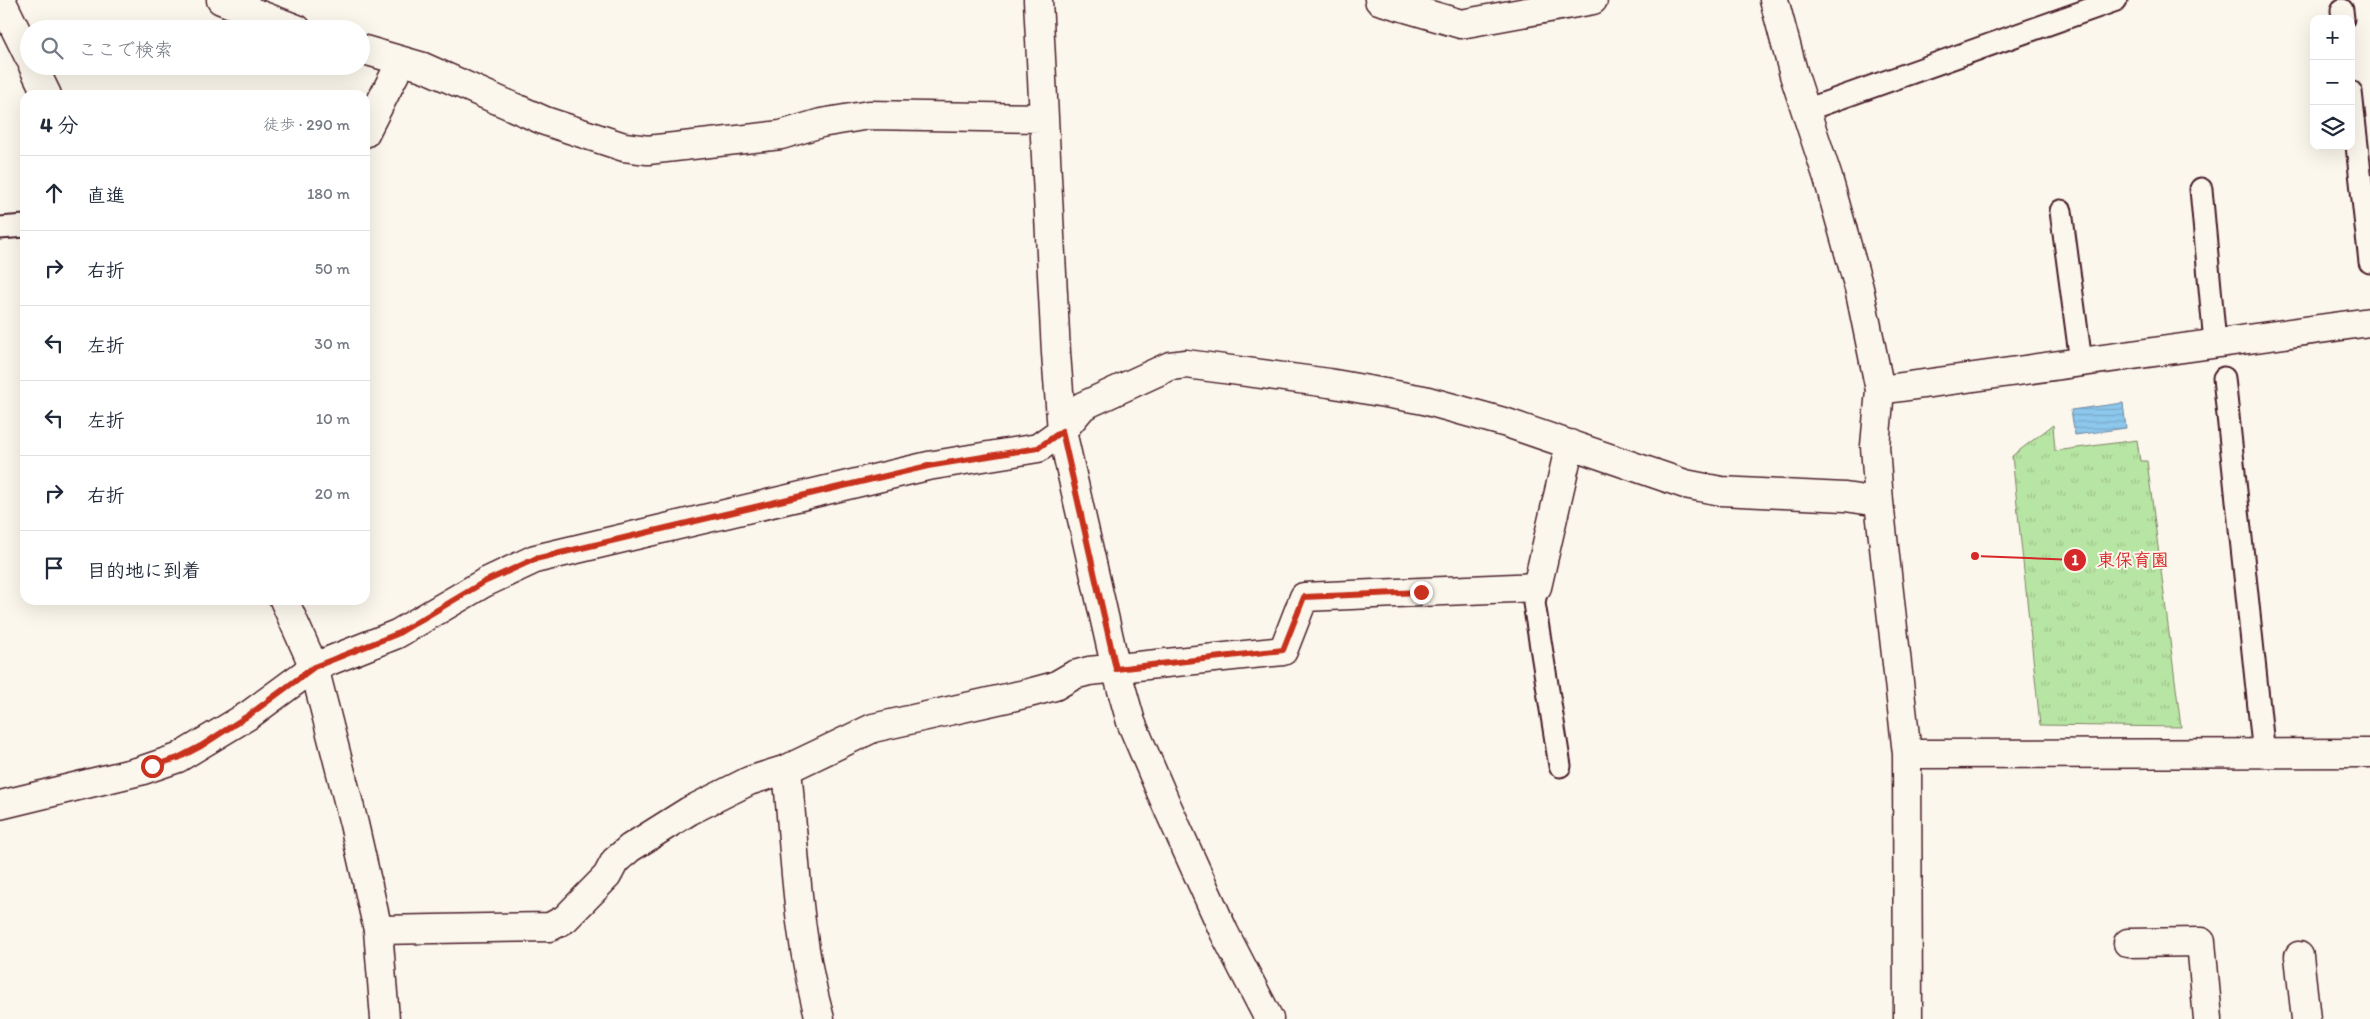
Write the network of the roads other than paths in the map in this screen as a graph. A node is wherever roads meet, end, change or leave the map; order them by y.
1 (1, 0) edge
2 (221, 0) edge
3 (1038, 0) edge
4 (1379, 0) edge
5 (1593, 0) edge
6 (1774, 0) edge
7 (2116, 0) edge
8 (273, 20) edge
9 (20, 39) edge
10 (370, 52) edge
11 (401, 62) junction
12 (37, 75) edge
13 (45, 90) edge
14 (2352, 105) edge
15 (1806, 110) junction
16 (1043, 118) junction
17 (370, 123) edge
18 (2201, 189) dead end
19 (2061, 211) dead end
20 (20, 226) edge
21 (0, 228) edge
22 (2370, 262) edge
23 (2370, 322) edge
24 (2215, 343) junction
25 (2082, 362) junction
26 (2224, 378) dead end
27 (1880, 390) junction
28 (1062, 431) junction
29 (1570, 444) junction
30 (1879, 502) junction
31 (1537, 587) junction
32 (286, 605) edge
33 (314, 667) junction
34 (1116, 669) junction
35 (2370, 753) edge
36 (1907, 754) junction
37 (2264, 754) junction
38 (1560, 766) dead end
39 (788, 769) junction
40 (0, 805) edge
41 (378, 930) junction
42 (2128, 943) dead end
43 (2299, 956) dead end
44 (386, 1019) edge
45 (820, 1019) edge
46 (1269, 1019) edge
47 (1908, 1019) edge
48 (2208, 1019) edge
49 (2306, 1019) edge

1 - 9 street
2 - 8 street
3 - 16 street
4 - 5 street
6 - 15 street
7 - 15 lane
10 - 11 street
11 - 16 street
11 - 17 street
12 - 13 street
14 - 22 lane
15 - 27 street
16 - 28 street
18 - 24 lane
19 - 25 lane
20 - 21 lane
23 - 24 street
24 - 25 street
25 - 27 street
26 - 37 lane
27 - 30 street
28 - 29 street
28 - 33 street
28 - 34 street
29 - 30 street
29 - 31 street
30 - 36 street
31 - 34 street
31 - 38 lane
32 - 33 street
33 - 40 street
33 - 41 street
34 - 39 street
34 - 46 street
35 - 37 street
36 - 37 street
36 - 47 street
39 - 41 street
39 - 45 street
41 - 44 street
42 - 48 street
43 - 49 street

